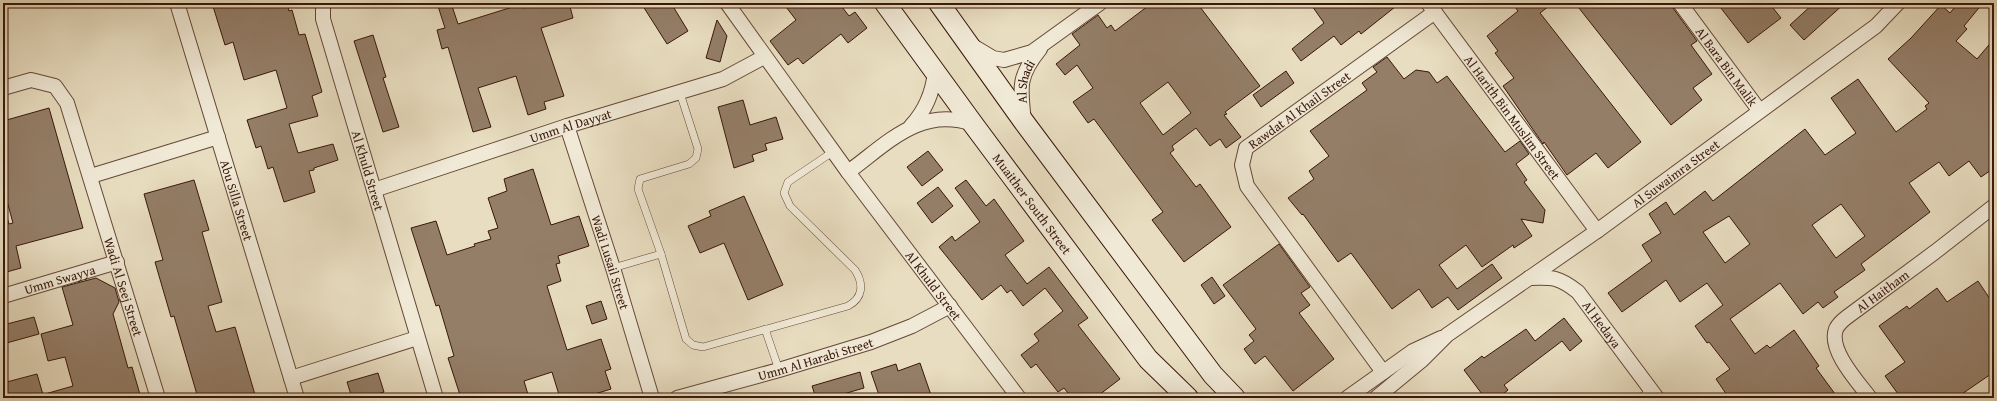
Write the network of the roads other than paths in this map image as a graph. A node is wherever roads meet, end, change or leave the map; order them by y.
1 (177, 3) edge
2 (323, 3) edge
3 (727, 3) edge
4 (885, 3) edge
5 (939, 3) edge
6 (1100, 3) edge
7 (1680, 3) edge
8 (1898, 3) edge
9 (1432, 7) edge
10 (967, 42) junction
11 (1042, 46) junction
12 (764, 57) junction
13 (935, 71) junction
14 (3, 88) edge
15 (680, 93) junction
16 (1759, 110) junction
17 (1024, 122) junction
18 (973, 124) junction
19 (567, 126) junction
20 (910, 128) junction
21 (218, 137) junction
22 (834, 151) junction
23 (848, 172) junction
24 (90, 176) junction
25 (374, 190) junction
26 (1994, 206) edge
27 (1597, 230) junction
28 (661, 254) junction
29 (117, 262) junction
30 (613, 268) junction
31 (1529, 278) junction
32 (3, 296) edge
33 (950, 306) junction
34 (765, 329) junction
35 (1447, 335) junction
36 (417, 338) junction
37 (779, 370) junction
38 (1384, 372) junction
39 (291, 378) junction
40 (1650, 395) edge
41 (158, 398) edge
42 (298, 398) edge
43 (436, 398) edge
44 (652, 398) edge
45 (676, 398) edge
46 (1019, 398) edge
47 (1188, 398) edge
48 (1235, 398) edge
49 (1347, 398) edge
50 (1376, 398) edge
51 (1870, 398) edge

1 - 21 street, Abu Silla Street
2 - 25 street, Al Khuld Street
3 - 12 street, Al Khuld Street
4 - 13 street, Muaither South Street
5 - 10 street
6 - 11 street, Al Shadi
7 - 16 street, Al Bara Bin Malik
8 - 16 street, Al Suwaimra Street
9 - 27 street, Al Harith Bin Muslim Street
9 - 38 street, Rawdat Al Khail Street
10 - 11 street, Al Shadi
10 - 17 street
11 - 17 street, Al Shadi
12 - 15 street, Umm Al Dayyat
12 - 22 street, Al Khuld Street
13 - 18 street, Muaither South Street
13 - 20 street
14 - 24 street, Wadi Al Seej Street
15 - 19 street, Umm Al Dayyat
15 - 28 lane
16 - 27 street, Al Suwaimra Street
17 - 48 street
18 - 20 street
18 - 47 street, Muaither South Street
19 - 25 street, Umm Al Dayyat
19 - 30 street, Wadi Lusail Street
20 - 23 street
21 - 24 street
21 - 39 street, Abu Silla Street
22 - 23 street, Al Khuld Street
22 - 34 lane
23 - 33 street, Al Khuld Street
24 - 29 street, Wadi Al Seej Street
25 - 36 street, Al Khuld Street
26 - 51 street, Al Haitham
27 - 31 street, Al Suwaimra Street
28 - 30 lane
28 - 34 lane
29 - 32 street, Umm Swayya
29 - 41 street, Wadi Al Seej Street
30 - 44 street, Wadi Lusail Street
31 - 35 street, Al Suwaimra Street
31 - 40 street, Al Hedaya
33 - 37 street, Umm Al Harabi Street
33 - 46 street, Al Khuld Street
34 - 37 lane
35 - 38 street, Al Suwaimra Street
35 - 50 street, Al Suwaimra Street
36 - 39 street
36 - 43 street, Al Khuld Street
37 - 45 street, Umm Al Harabi Street
38 - 49 street, Al Suwaimra Street
39 - 42 street, Abu Silla Street

